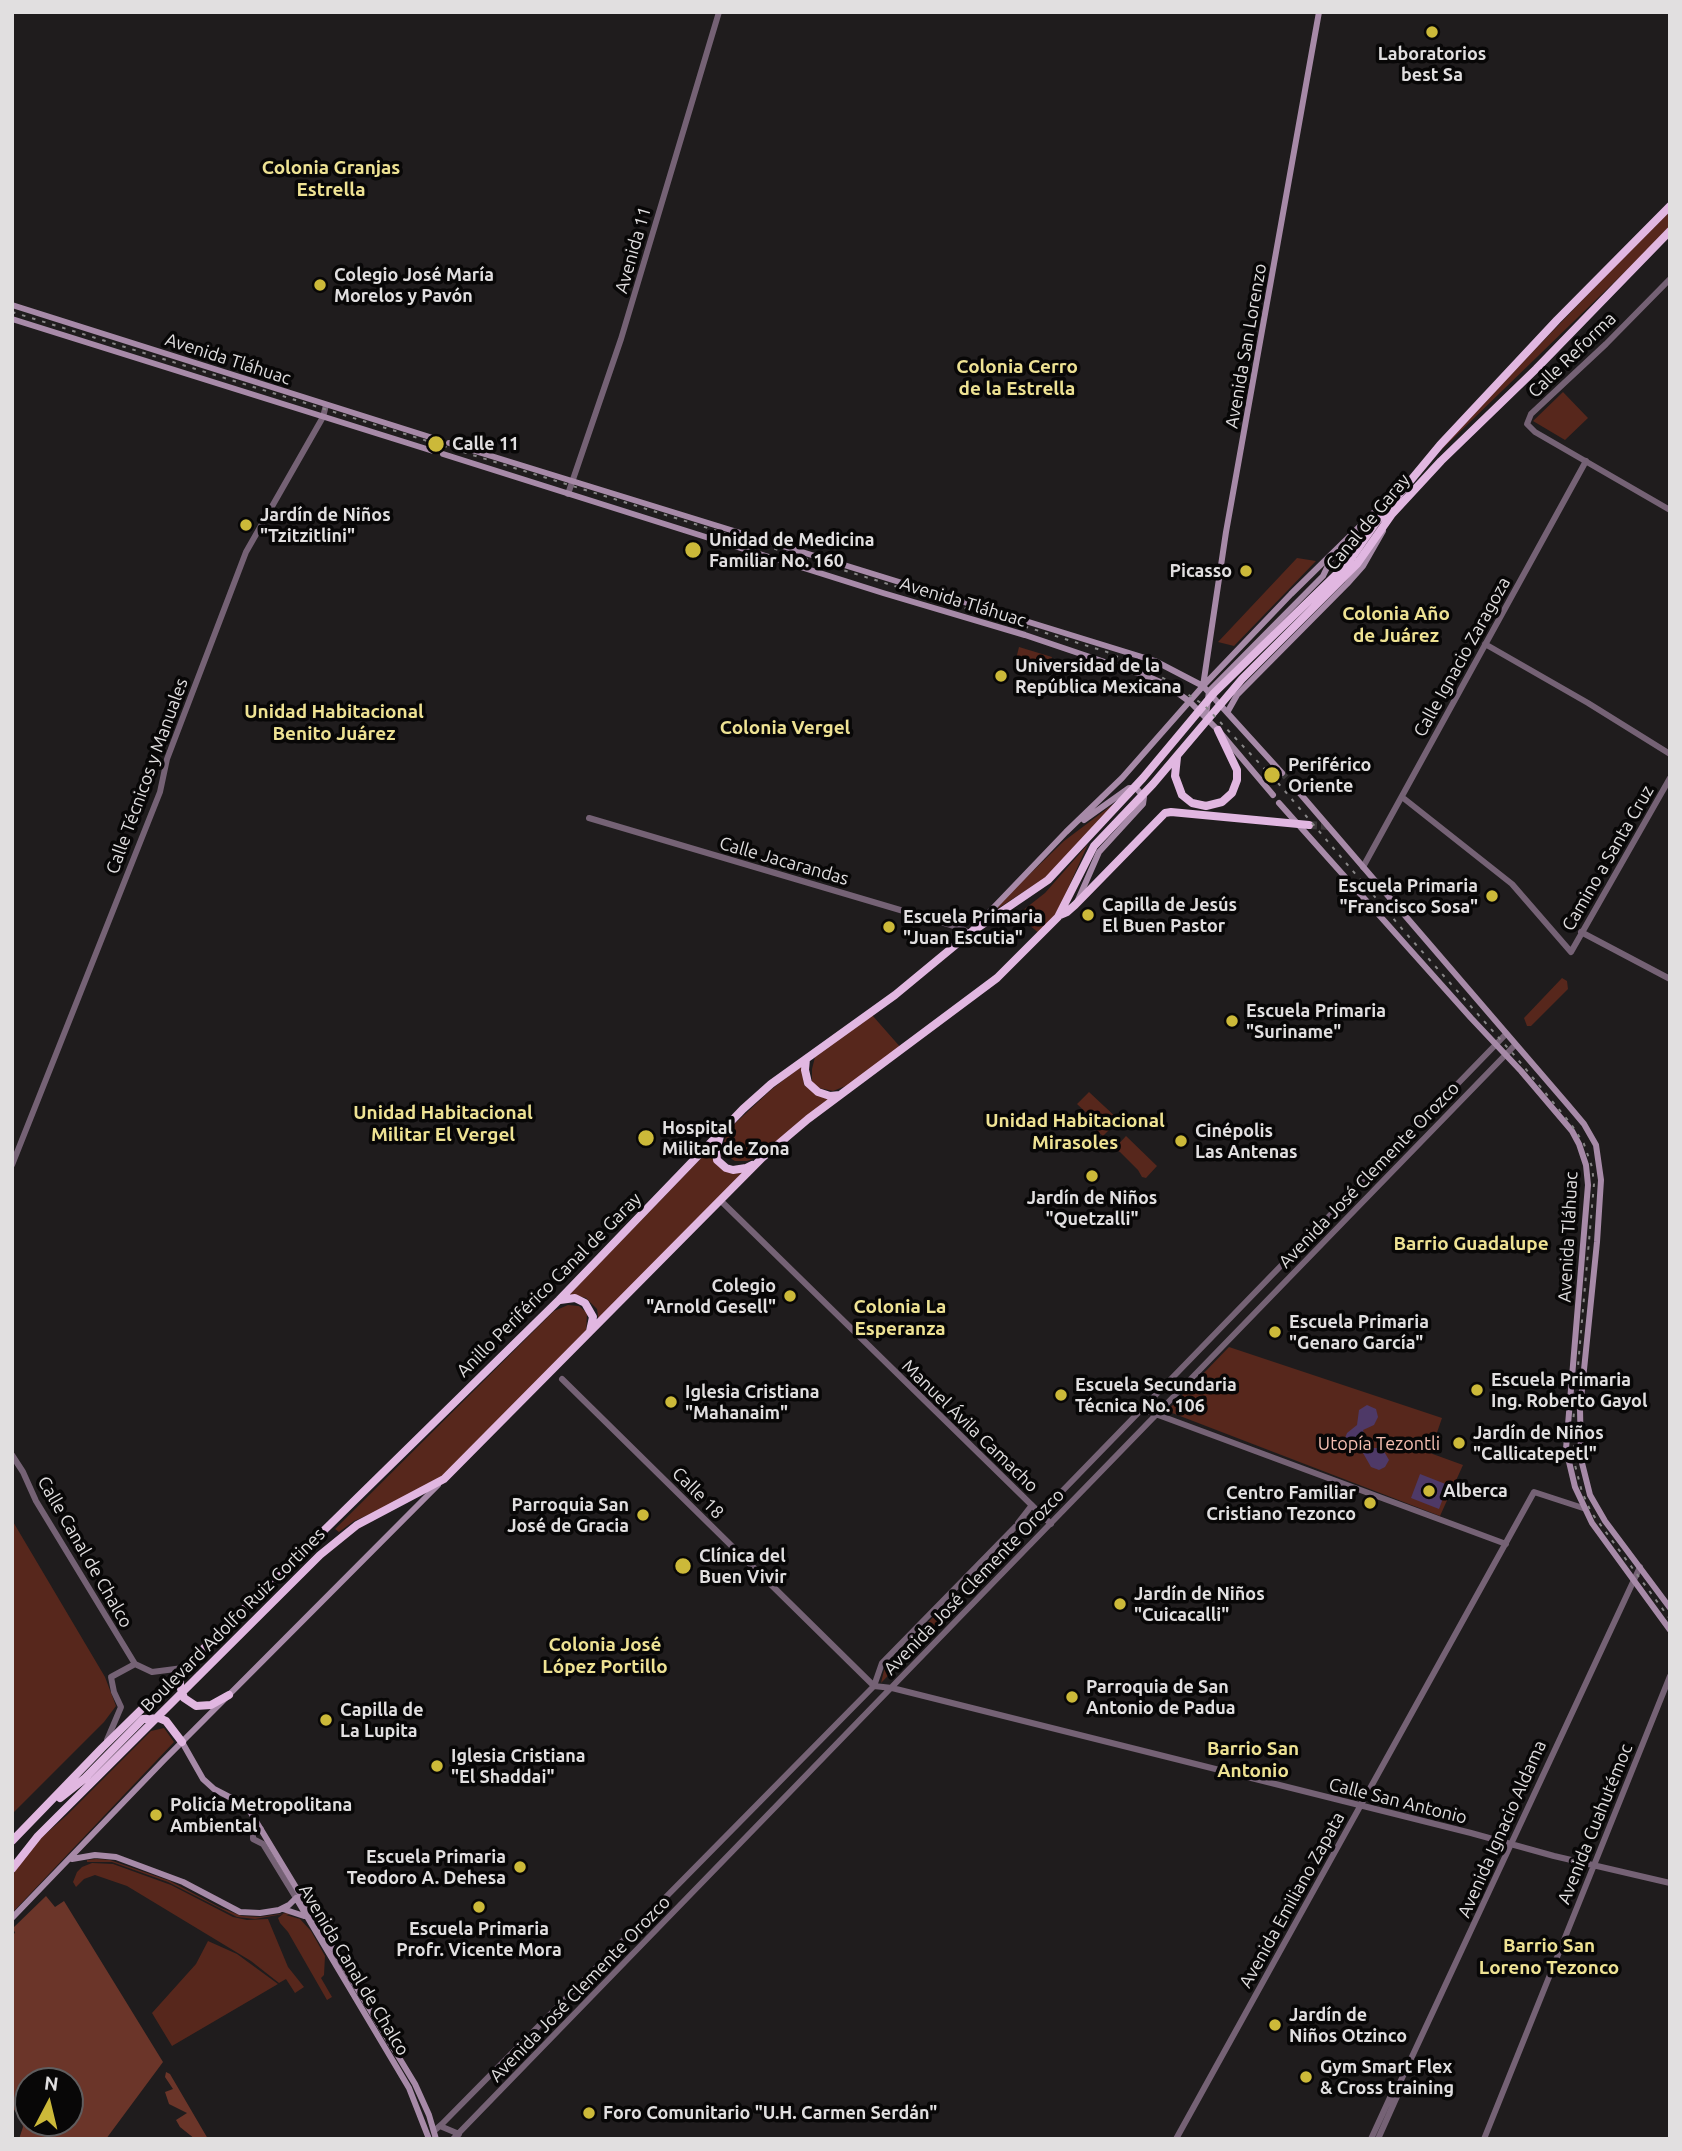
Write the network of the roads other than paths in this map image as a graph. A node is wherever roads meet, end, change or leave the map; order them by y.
1 (719, 12) edge
2 (1319, 12) edge
3 (1670, 206) edge
4 (1670, 231) edge
5 (1670, 279) edge
6 (12, 304) edge
7 (12, 319) edge
8 (326, 405) junction
9 (323, 416) junction
10 (436, 439) dead end
11 (449, 443) dead end
12 (433, 451) dead end
13 (443, 454) dead end
14 (1586, 461) junction
15 (1416, 472) junction
16 (573, 481) junction
17 (568, 494) junction
18 (1670, 510) edge
19 (1388, 519) junction
20 (1335, 552) junction
21 (1313, 603) junction
22 (1485, 644) junction
23 (1237, 663) junction
24 (1252, 680) junction
25 (1206, 688) junction
26 (1190, 702) junction
27 (1228, 711) junction
28 (1206, 716) junction
29 (1218, 730) junction
30 (1670, 754) edge
31 (1177, 757) junction
32 (1282, 773) tunnel mouth
33 (1670, 778) edge
34 (1297, 790) tunnel mouth
35 (1273, 795) dead end
36 (1402, 797) junction
37 (1279, 803) dead end
38 (589, 818) dead end
39 (1297, 824) junction
40 (1309, 825) tunnel mouth
41 (1066, 832) junction
42 (1363, 867) junction
43 (1048, 880) joint
44 (1076, 905) junction
45 (1060, 915) junction
46 (1581, 932) junction
47 (970, 933) junction
48 (1670, 979) edge
49 (1506, 1034) junction
50 (1496, 1044) junction
51 (1515, 1045) junction
52 (1506, 1055) junction
53 (806, 1059) junction
54 (1472, 1069) junction
55 (1482, 1079) junction
56 (842, 1095) junction
57 (1433, 1110) junction
58 (1443, 1120) junction
59 (725, 1128) junction
60 (762, 1158) junction
61 (12, 1165) edge
62 (720, 1200) junction
63 (1342, 1203) junction
64 (1354, 1212) junction
65 (1318, 1228) junction
66 (1329, 1237) junction
67 (1292, 1255) junction
68 (1302, 1265) junction
69 (1265, 1282) junction
70 (1275, 1292) junction
71 (559, 1300) junction
72 (1576, 1334) junction
73 (1587, 1335) junction
74 (587, 1336) junction
75 (562, 1379) dead end
76 (1142, 1409) junction
77 (1157, 1414) junction
78 (12, 1455) edge
79 (444, 1479) junction
80 (1032, 1506) junction
81 (1583, 1508) junction
82 (1040, 1514) junction
83 (1051, 1524) junction
84 (1015, 1527) junction
85 (1506, 1544) junction
86 (1640, 1567) junction
87 (1633, 1579) junction
88 (1670, 1608) edge
89 (1670, 1630) edge
90 (132, 1665) junction
91 (182, 1670) junction
92 (1670, 1676) edge
93 (874, 1686) junction
94 (892, 1688) junction
95 (229, 1696) junction
96 (182, 1742) junction
97 (102, 1748) junction
98 (790, 1771) junction
99 (801, 1781) junction
100 (1361, 1806) junction
101 (37, 1816) junction
102 (261, 1829) junction
103 (731, 1831) junction
104 (12, 1841) edge
105 (742, 1842) junction
106 (1510, 1845) junction
107 (70, 1860) junction
108 (1594, 1865) junction
109 (12, 1869) edge
110 (1670, 1883) edge
111 (296, 1898) junction
112 (281, 1909) junction
113 (306, 1917) junction
114 (12, 1918) edge
115 (541, 2024) junction
116 (553, 2036) junction
117 (509, 2057) junction
118 (522, 2069) junction
119 (1396, 2091) junction
120 (437, 2128) junction
121 (456, 2136) edge
122 (429, 2139) edge
123 (436, 2139) edge
124 (1176, 2139) edge
125 (1371, 2139) edge
126 (1378, 2139) edge
127 (1484, 2139) edge

1 - 16 street, Avenida 11
2 - 25 main road, Avenida San Lorenzo
3 - 15 highway, Canal de Garay
4 - 19 highway, Canal de Garay
5 - 14 street, Calle Reforma
6 - 8 main road, Avenida Tláhuac
7 - 9 main road, Avenida Tláhuac
8 - 9 street, Calle Técnicos y Manuales
8 - 10 main road, Avenida Tláhuac
9 - 12 main road, Avenida Tláhuac
9 - 61 street, Calle Técnicos y Manuales
11 - 16 main road, Avenida Tláhuac
13 - 17 main road, Avenida Tláhuac
14 - 18 street, Calle Reforma
14 - 22 street, Calle Ignacio Zaragoza
15 - 20 main road, Canal de Garay
15 - 21 highway, Canal de Garay
16 - 17 street, Avenida 11
16 - 25 main road, Avenida Tláhuac
17 - 26 main road, Avenida Tláhuac
19 - 21 highway, Canal de Garay
19 - 24 main road
20 - 23 main road
20 - 25 main road, Canal de Garay
21 - 31 highway, Canal de Garay
21 - 43 highway, Canal de Garay
22 - 30 street
22 - 36 street, Calle Ignacio Zaragoza
23 - 24 main road
23 - 25 main road
24 - 27 main road
25 - 26 main road, Canal de Garay
25 - 27 main road, Avenida Tláhuac
25 - 28 main road, Avenida San Lorenzo
26 - 28 main road, Avenida Tláhuac
26 - 41 main road, Canal de Garay
27 - 32 main road, Avenida Tláhuac
28 - 29 main road, Avenida Tláhuac
29 - 31 highway
29 - 35 main road, Avenida Tláhuac
31 - 45 highway, Canal de Garay
33 - 46 street, Camino a Santa Cruz
34 - 42 main road, Avenida Tláhuac
36 - 42 street, Calle Ignacio Zaragoza
36 - 46 street, Camino a Santa Cruz
37 - 39 main road, Avenida Tláhuac
38 - 47 street, Calle Jacarandas
39 - 40 highway
39 - 44 highway
39 - 50 main road, Avenida Tláhuac
41 - 44 main road
41 - 47 main road, Canal de Garay
42 - 49 main road, Avenida Tláhuac
43 - 47 highway, Anillo Periférico Canal de Garay
44 - 45 highway
45 - 56 highway
46 - 48 street
47 - 53 highway, Anillo Periférico Canal de Garay
49 - 50 street, Avenida José Clemente Orozco
49 - 51 main road, Avenida Tláhuac
50 - 52 main road, Avenida Tláhuac
50 - 54 street, Avenida José Clemente Orozco
51 - 52 street, Avenida José Clemente Orozco
51 - 73 main road, Avenida Tláhuac
52 - 55 street, Avenida José Clemente Orozco
52 - 72 main road, Avenida Tláhuac
53 - 56 highway
53 - 59 highway, Anillo Periférico Canal de Garay
54 - 55 street
54 - 57 street, Avenida José Clemente Orozco
55 - 58 street, Avenida José Clemente Orozco
56 - 60 highway
57 - 58 street
57 - 63 street, Avenida José Clemente Orozco
58 - 64 street, Avenida José Clemente Orozco
59 - 60 highway
59 - 71 highway, Anillo Periférico Canal de Garay
60 - 62 highway
62 - 74 highway
62 - 80 street, Manuel Ávila Camacho
63 - 64 street
63 - 65 street, Avenida José Clemente Orozco
64 - 66 street, Avenida José Clemente Orozco
65 - 66 street
65 - 67 street, Avenida José Clemente Orozco
66 - 68 street, Avenida José Clemente Orozco
67 - 68 street
67 - 69 street, Avenida José Clemente Orozco
68 - 70 street, Avenida José Clemente Orozco
69 - 70 street
69 - 76 street, Avenida José Clemente Orozco
70 - 77 street, Avenida José Clemente Orozco
71 - 74 highway
71 - 91 highway, Anillo Periférico Canal de Garay
72 - 73 main road
72 - 81 main road, Avenida Tláhuac
73 - 86 main road, Avenida Tláhuac
74 - 79 highway
75 - 93 street, Calle 18
76 - 77 street
76 - 82 street, Avenida José Clemente Orozco
77 - 83 street, Avenida José Clemente Orozco
77 - 85 street
78 - 90 street, Calle Canal de Chalco
79 - 95 main road
79 - 109 highway, Boulevard Adolfo Ruiz Cortines
80 - 82 street, Manuel Ávila Camacho
80 - 84 street
81 - 85 street, Avenida Emiliano Zapata
81 - 87 main road, Avenida Tláhuac
82 - 83 street, Manuel Ávila Camacho
82 - 84 street, Avenida José Clemente Orozco
83 - 94 street, Avenida José Clemente Orozco
84 - 93 street, Avenida José Clemente Orozco
85 - 100 street, Avenida Emiliano Zapata
86 - 87 street, Avenida Ignacio Aldama
86 - 88 main road, Avenida Tláhuac
87 - 89 main road, Avenida Tláhuac
87 - 106 street, Avenida Ignacio Aldama
90 - 91 street
90 - 97 street
91 - 95 highway
91 - 97 highway, Anillo Periférico Canal de Garay
92 - 108 street, Avenida Cuahutémoc
93 - 94 street, Calle San Antonio
93 - 98 street, Avenida José Clemente Orozco
94 - 99 street, Avenida José Clemente Orozco
94 - 100 street, Calle San Antonio
95 - 96 main road
96 - 101 highway
96 - 102 main road, Avenida Canal de Chalco
96 - 107 main road
97 - 101 highway
98 - 99 street
98 - 103 street, Avenida José Clemente Orozco
99 - 105 street, Avenida José Clemente Orozco
100 - 106 street, Calle San Antonio
100 - 124 street, Avenida Emiliano Zapata
101 - 104 highway
102 - 111 street, Avenida Canal de Chalco
102 - 120 main road, Avenida Canal de Chalco
103 - 105 street
103 - 115 street, Avenida José Clemente Orozco
105 - 116 street, Avenida José Clemente Orozco
106 - 108 street, Calle San Antonio
106 - 119 street, Avenida Ignacio Aldama
107 - 112 main road
107 - 114 main road
108 - 110 street, Calle San Antonio
108 - 127 street, Avenida Cuahutémoc
111 - 112 main road
111 - 113 main road, Avenida Canal de Chalco
112 - 113 main road
113 - 122 main road, Avenida Canal de Chalco
115 - 116 street
115 - 117 street, Avenida José Clemente Orozco
116 - 118 street, Avenida José Clemente Orozco
117 - 118 street
117 - 120 street, Avenida José Clemente Orozco
118 - 121 street, Avenida José Clemente Orozco
119 - 125 street, Avenida Ignacio Aldama
119 - 126 street, Avenida Ignacio Aldama
120 - 121 street
120 - 123 main road, Avenida Canal de Chalco

